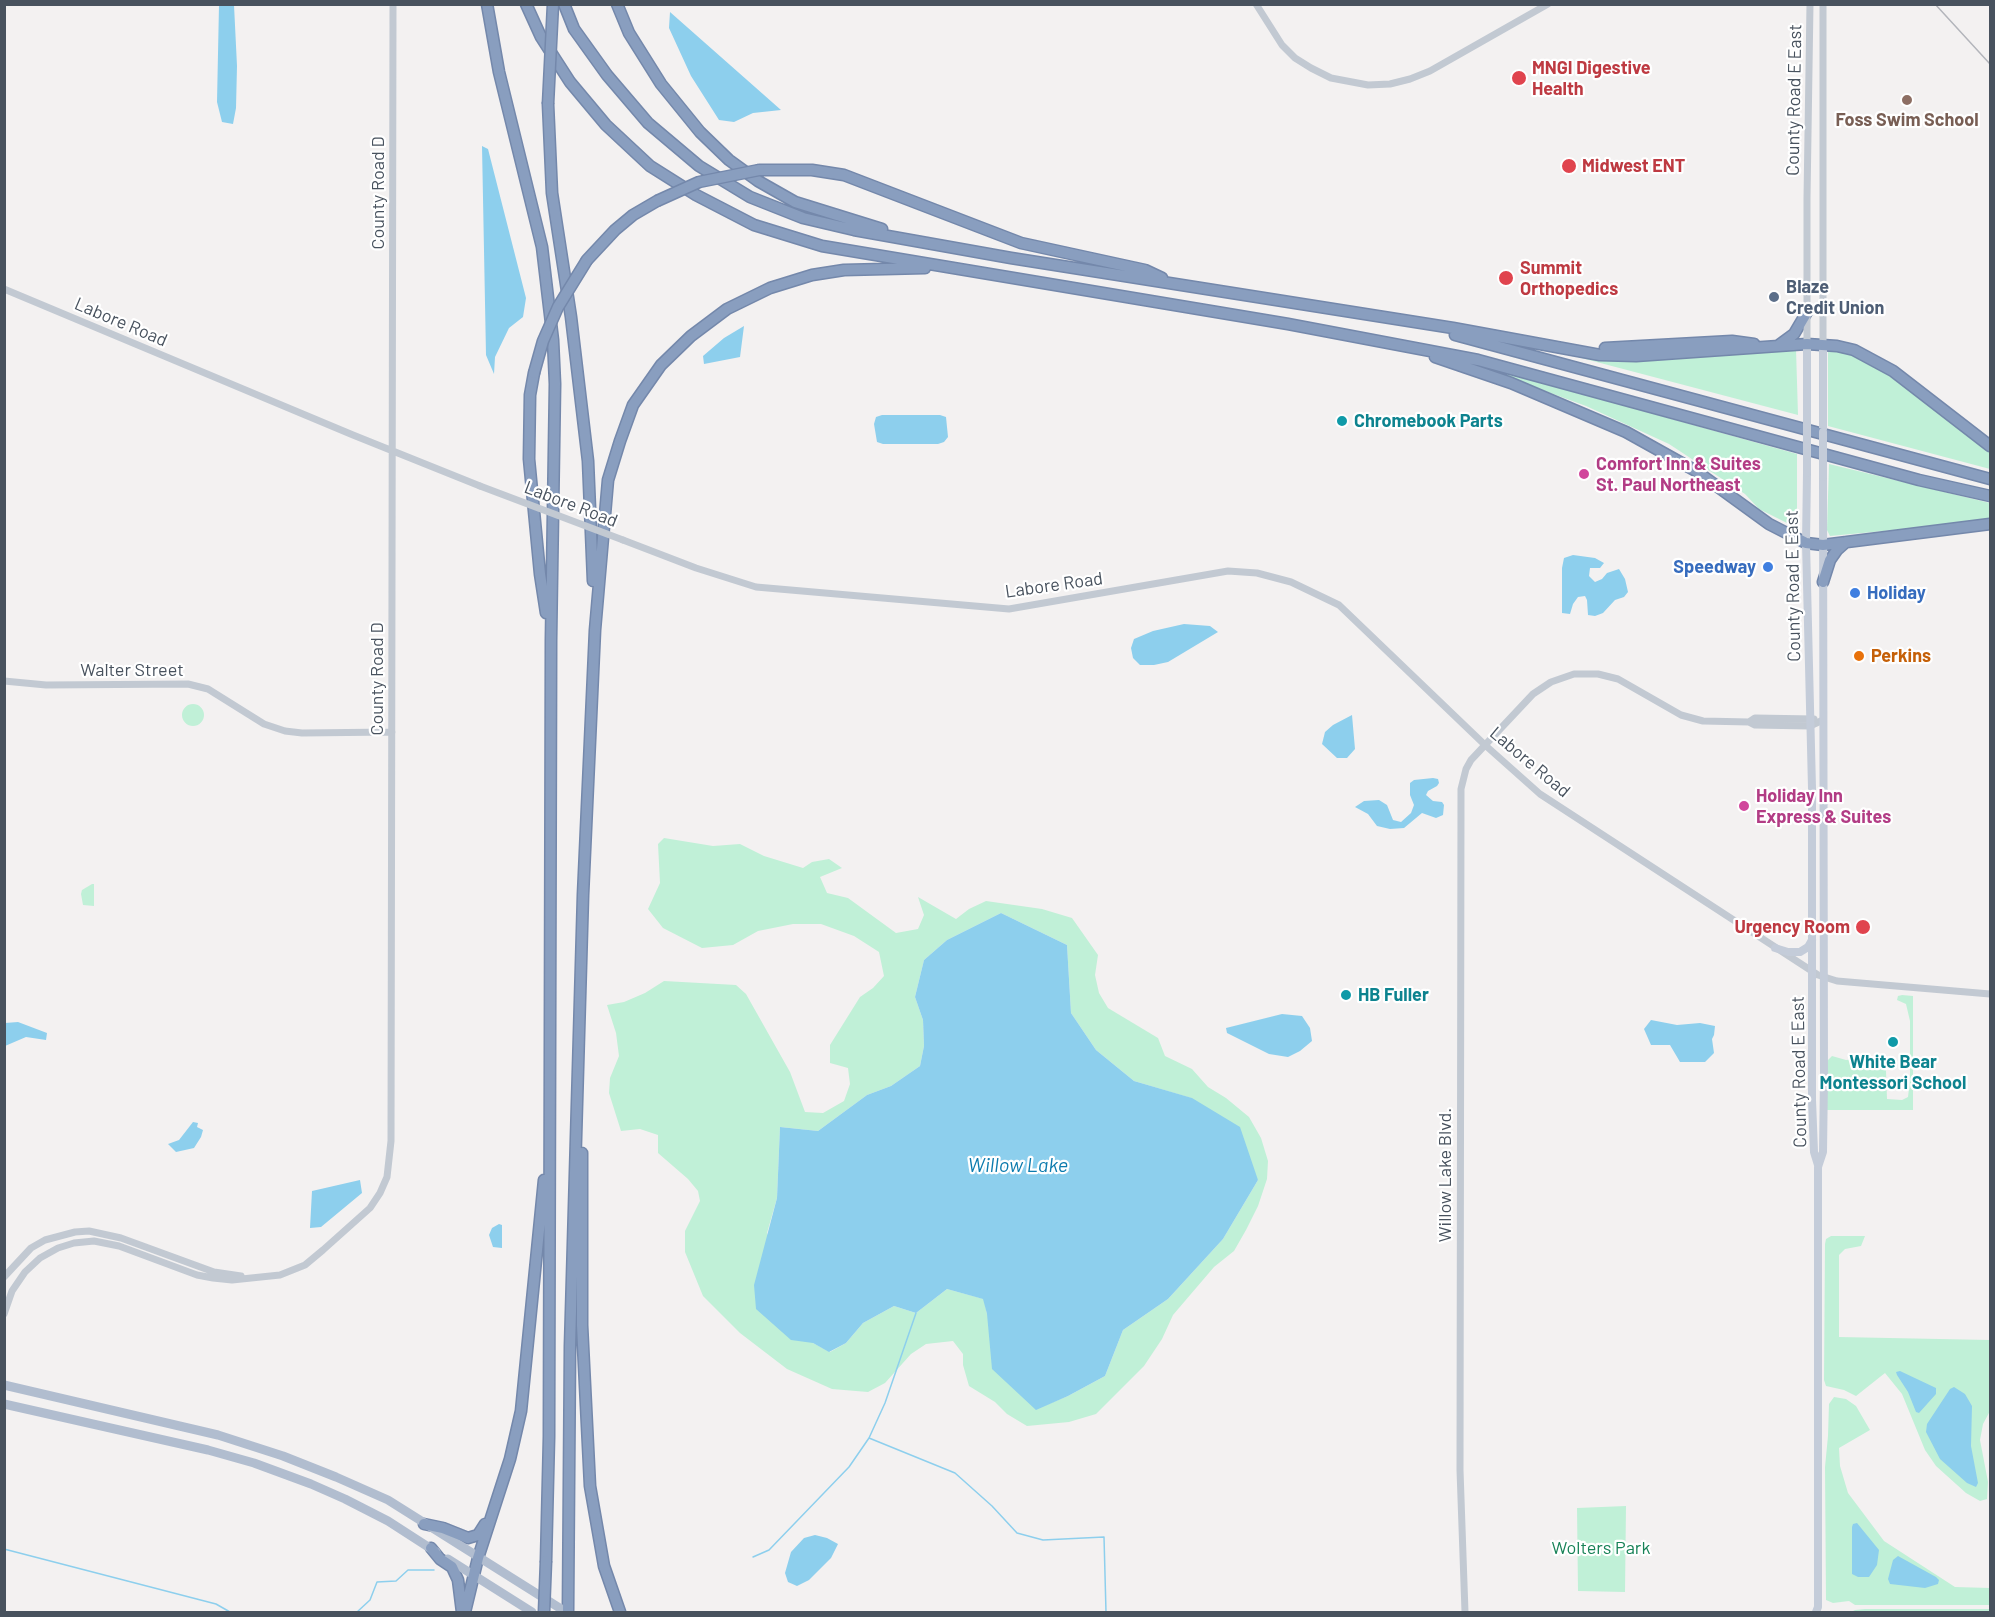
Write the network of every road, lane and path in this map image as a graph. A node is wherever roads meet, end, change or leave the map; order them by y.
1 (393, 4) edge
2 (487, 4) edge
3 (526, 4) edge
4 (553, 4) edge
5 (564, 4) edge
6 (617, 4) edge
7 (1256, 4) edge
8 (1548, 4) edge
9 (1810, 4) edge
10 (1823, 4) edge
11 (904, 239) junction
12 (952, 268) junction
13 (1176, 284) junction
14 (4, 289) edge
15 (1807, 312) junction
16 (1373, 315) junction
17 (1395, 343) junction
18 (1808, 344) junction
19 (1823, 344) junction
20 (1778, 346) junction
21 (1990, 446) edge
22 (393, 451) junction
23 (1990, 479) edge
24 (1990, 496) edge
25 (1990, 524) edge
26 (1846, 542) junction
27 (1806, 543) junction
28 (1823, 545) junction
29 (1823, 582) junction
30 (595, 630) junction
31 (551, 640) junction
32 (4, 681) edge
33 (1823, 720) junction
34 (1811, 722) junction
35 (392, 732) junction
36 (1485, 745) junction
37 (1812, 936) junction
38 (1775, 948) junction
39 (1812, 972) junction
40 (1824, 978) junction
41 (580, 993) junction
42 (1990, 994) edge
43 (549, 1150) junction
44 (1818, 1167) junction
45 (4, 1276) edge
46 (252, 1277) junction
47 (4, 1314) edge
48 (4, 1385) edge
49 (4, 1404) edge
50 (498, 1497) junction
51 (424, 1524) junction
52 (597, 1534) junction
53 (430, 1548) junction
54 (478, 1558) junction
55 (474, 1575) junction
56 (1818, 1611) edge
57 (464, 1612) edge
58 (532, 1612) edge
59 (544, 1612) edge
60 (567, 1612) edge
61 (620, 1612) edge
62 (625, 1612) edge
63 (1465, 1612) edge

1 - 22 street, County Road D
2 - 31 highway
3 - 12 highway
4 - 30 highway, bridge
5 - 11 highway
6 - 11 highway
7 - 8 street
9 - 15 street, County Road E East
10 - 19 street, County Road E East
11 - 13 highway
12 - 17 highway
12 - 30 highway
13 - 16 highway
13 - 31 highway, bridge
14 - 22 street, Labore Road
15 - 18 street, County Road E East
15 - 20 highway
16 - 20 highway
16 - 23 highway
17 - 24 highway
17 - 27 highway
18 - 19 highway
18 - 20 highway
18 - 27 main road, County Road E East, bridge
19 - 21 highway
19 - 28 main road, County Road E East, bridge
22 - 35 street, County Road D
22 - 36 street, Labore Road, bridge
25 - 26 highway
26 - 28 highway
26 - 29 highway
27 - 28 highway
27 - 34 main road, County Road E East
28 - 29 main road, County Road E East
29 - 33 main road, County Road E East
30 - 41 highway
31 - 43 highway
32 - 35 street, Walter Street
33 - 34 street, Willow Lake Blvd.
33 - 40 main road, County Road E East
34 - 36 street, Willow Lake Blvd.
34 - 37 main road, County Road E East
35 - 46 street, County Road D
36 - 38 street, Labore Road
36 - 63 street, Willow Lake Blvd.
37 - 38 main road
37 - 39 main road, County Road E East
38 - 39 street, Labore Road
39 - 40 street, Labore Road
39 - 44 main road, County Road E East
40 - 42 street, Labore Road
40 - 44 main road, County Road E East
41 - 52 highway
41 - 60 highway
43 - 50 highway
43 - 59 highway, bridge
44 - 56 main road, County Road E East
45 - 46 street
46 - 47 street
48 - 51 main road
49 - 53 main road
50 - 51 highway
50 - 54 highway
51 - 54 main road
52 - 61 highway
52 - 62 highway
53 - 55 main road
53 - 57 highway
54 - 55 highway
54 - 60 main road
55 - 57 highway
55 - 58 main road

